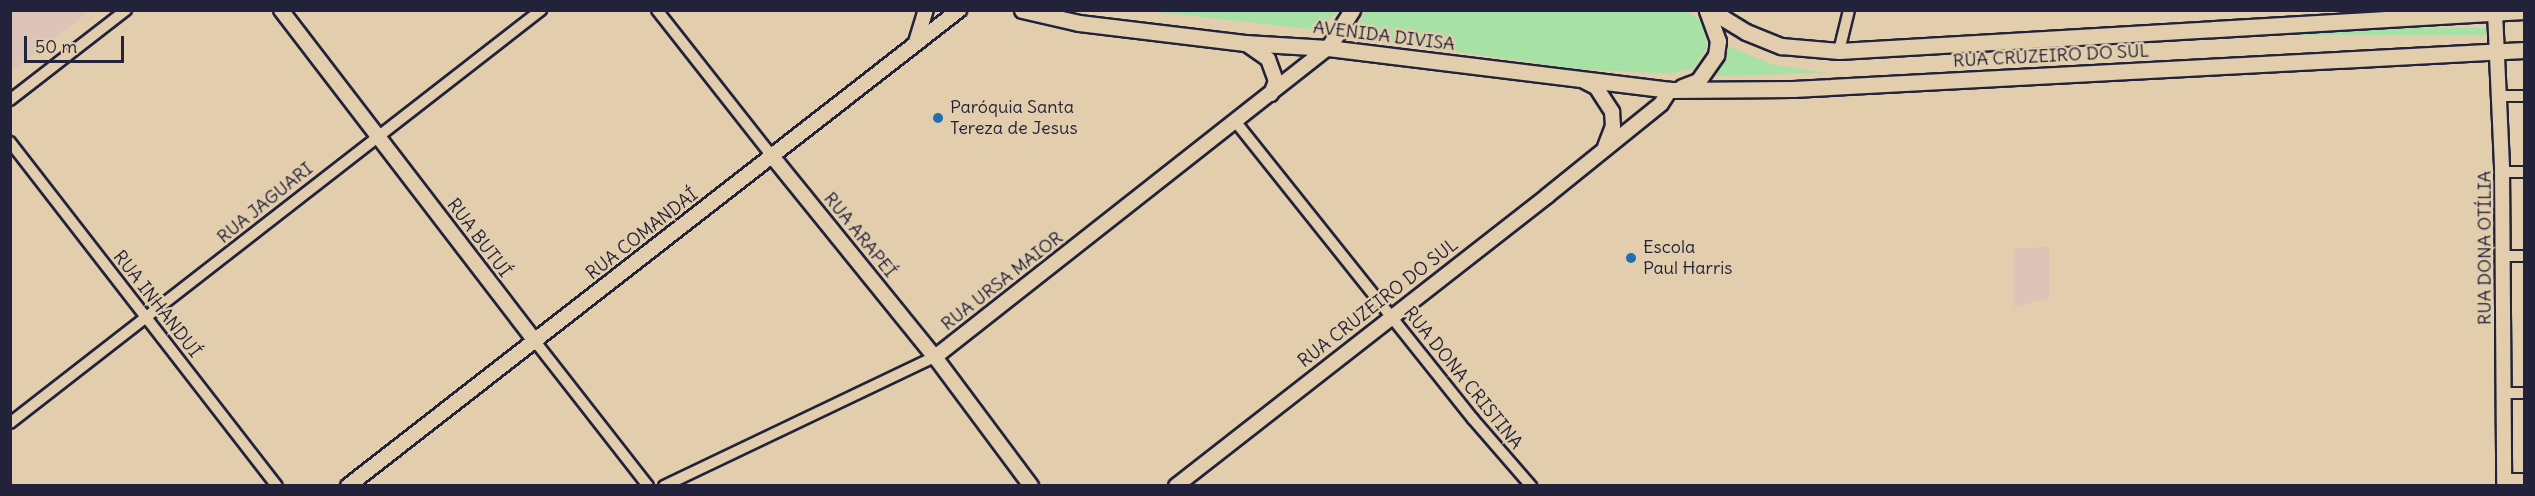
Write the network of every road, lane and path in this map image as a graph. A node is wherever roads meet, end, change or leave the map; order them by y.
1 (126, 10) edge
2 (281, 10) edge
3 (541, 10) edge
4 (657, 10) edge
5 (926, 10) edge
6 (959, 10) edge
7 (1022, 10) edge
8 (1352, 10) edge
9 (1708, 10) edge
10 (1849, 10) edge
11 (2495, 11) edge
12 (2524, 11) edge
13 (1245, 43) junction
14 (913, 46) junction
15 (1328, 48) junction
16 (2495, 50) junction
17 (2524, 50) edge
18 (1839, 51) junction
19 (1584, 81) junction
20 (1670, 90) junction
21 (1271, 94) junction
22 (2498, 96) junction
23 (2524, 96) edge
24 (10, 100) edge
25 (1235, 121) junction
26 (378, 135) junction
27 (10, 142) edge
28 (1603, 151) junction
29 (772, 156) junction
30 (2502, 172) junction
31 (2524, 172) edge
32 (2503, 256) junction
33 (2524, 256) edge
34 (1391, 317) junction
35 (147, 318) junction
36 (534, 340) junction
37 (935, 357) junction
38 (2505, 393) junction
39 (2524, 393) edge
40 (10, 423) edge
41 (2524, 479) edge
42 (2504, 482) edge
43 (277, 486) edge
44 (348, 486) edge
45 (648, 486) edge
46 (664, 486) edge
47 (1031, 486) edge
48 (1176, 486) edge
49 (1531, 486) edge

1 - 24 street
2 - 26 street, RUA BUTUÍ
3 - 26 street, RUA JAGUARI
4 - 29 street, RUA ARAPEÍ
5 - 14 street
6 - 14 street, RUA COMANDAÍ
7 - 13 main road, AVENIDA DIVISA
8 - 15 main road
9 - 18 main road, RUA CRUZEIRO DO SUL
9 - 20 main road
10 - 18 street
11 - 12 main road, RUA CRUZEIRO DO SUL
11 - 16 street, RUA DONA OTÍLIA
11 - 18 main road, RUA CRUZEIRO DO SUL
13 - 15 main road, AVENIDA DIVISA
13 - 21 street
14 - 29 street, RUA COMANDAÍ
15 - 19 main road, AVENIDA DIVISA
15 - 21 street, RUA URSA MAIOR
16 - 17 main road, RUA CRUZEIRO DO SUL
16 - 20 main road, RUA CRUZEIRO DO SUL
16 - 22 street, RUA DONA OTÍLIA
19 - 20 main road, AVENIDA DIVISA
19 - 28 street
20 - 28 street, RUA CRUZEIRO DO SUL
21 - 25 street, RUA URSA MAIOR
22 - 23 street
22 - 30 street, RUA DONA OTÍLIA
25 - 34 street, RUA DONA CRISTINA
25 - 37 street, RUA URSA MAIOR
26 - 35 street, RUA JAGUARI
26 - 36 street, RUA BUTUÍ
27 - 35 street, RUA INHANDUÍ
28 - 34 street, RUA CRUZEIRO DO SUL
29 - 36 street, RUA COMANDAÍ
29 - 37 street, RUA ARAPEÍ
30 - 31 street
30 - 32 street, RUA DONA OTÍLIA
32 - 33 street
32 - 38 street, RUA DONA OTÍLIA
34 - 48 street, RUA CRUZEIRO DO SUL
34 - 49 street, RUA DONA CRISTINA
35 - 40 street, RUA JAGUARI
35 - 43 street, RUA INHANDUÍ
36 - 44 street, RUA COMANDAÍ
36 - 45 street, RUA BUTUÍ
37 - 46 street, RUA URSA MAIOR
37 - 47 street, RUA ARAPEÍ
38 - 39 street
38 - 42 street, RUA DONA OTÍLIA
41 - 42 street

